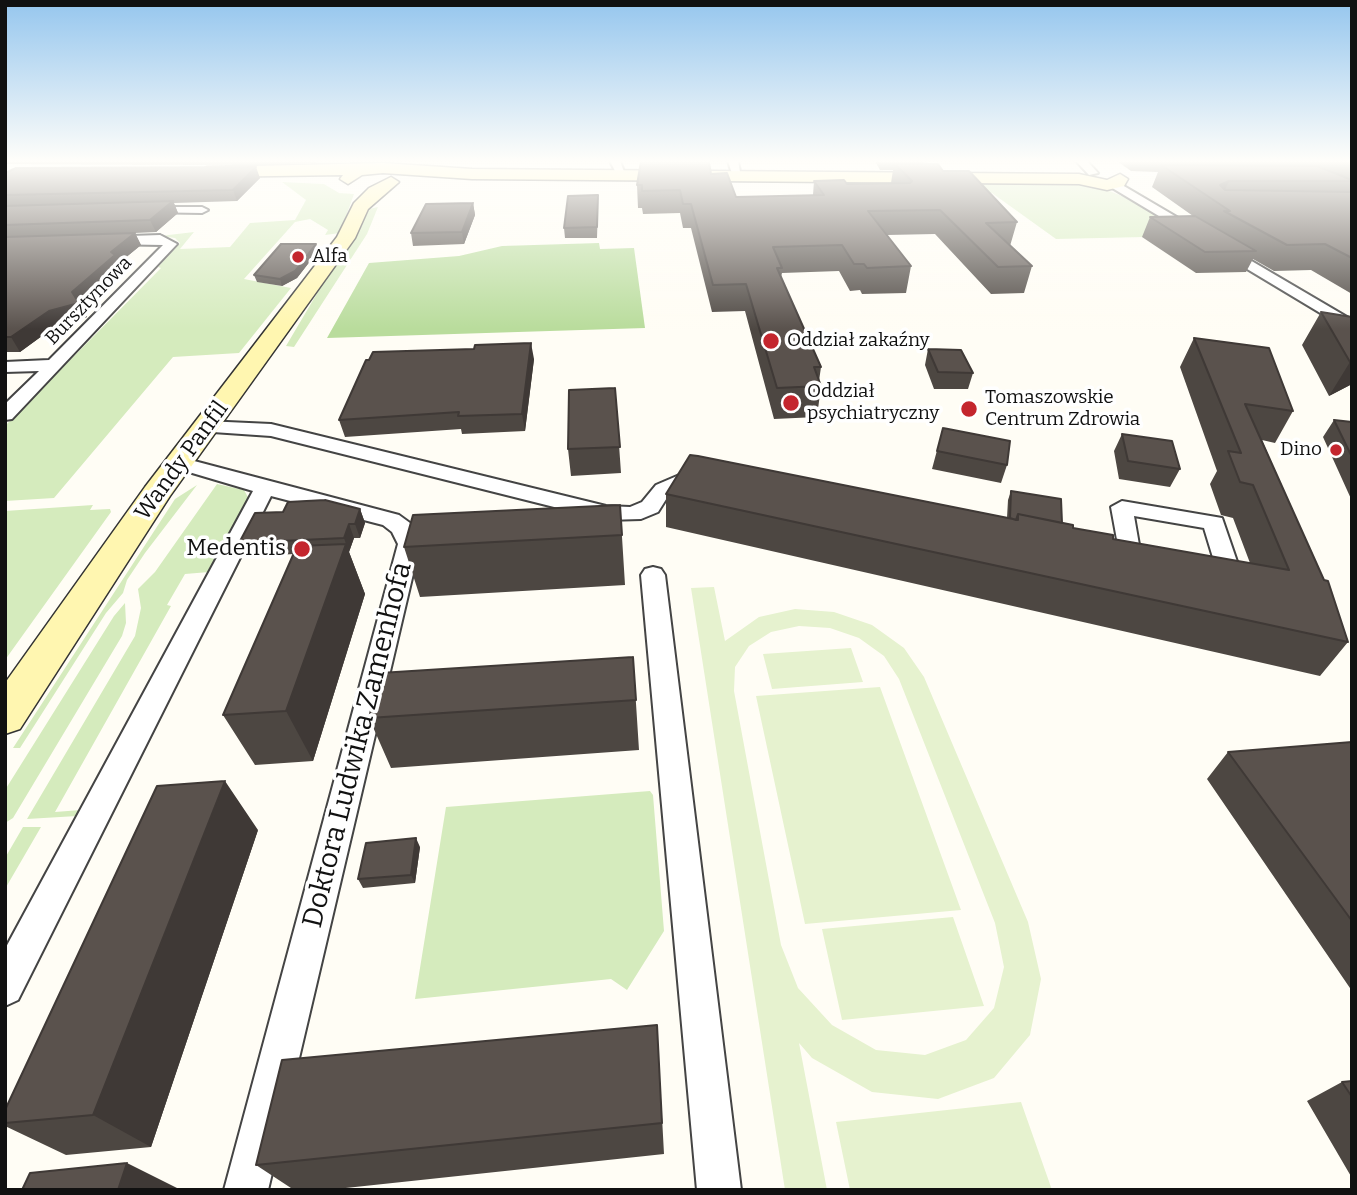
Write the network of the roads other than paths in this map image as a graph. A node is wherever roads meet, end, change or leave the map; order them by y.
1 (352, 217) edge
2 (1173, 217) edge
3 (89, 240) edge
4 (1352, 327) edge
5 (54, 365) junction
6 (5, 367) edge
7 (5, 415) edge
8 (205, 427) junction
9 (179, 463) junction
10 (723, 483) edge
11 (265, 488) junction
12 (1103, 557) edge
13 (1130, 562) junction
14 (1156, 567) edge
15 (653, 575) dead end
16 (1206, 577) edge
17 (5, 716) edge
18 (5, 987) edge
19 (246, 1190) edge
20 (719, 1190) edge

1 - 8 street, Wandy Panfil
2 - 4 street
3 - 5 street, Bursztynowa
5 - 6 street
5 - 7 street, Bursztynowa
8 - 9 street, Wandy Panfil
8 - 10 street
9 - 11 street, Doktora Ludwika Zamenhofa
9 - 17 street, Wandy Panfil
11 - 18 street
11 - 19 street, Doktora Ludwika Zamenhofa
12 - 13 street
13 - 14 street
13 - 16 street
15 - 20 street

